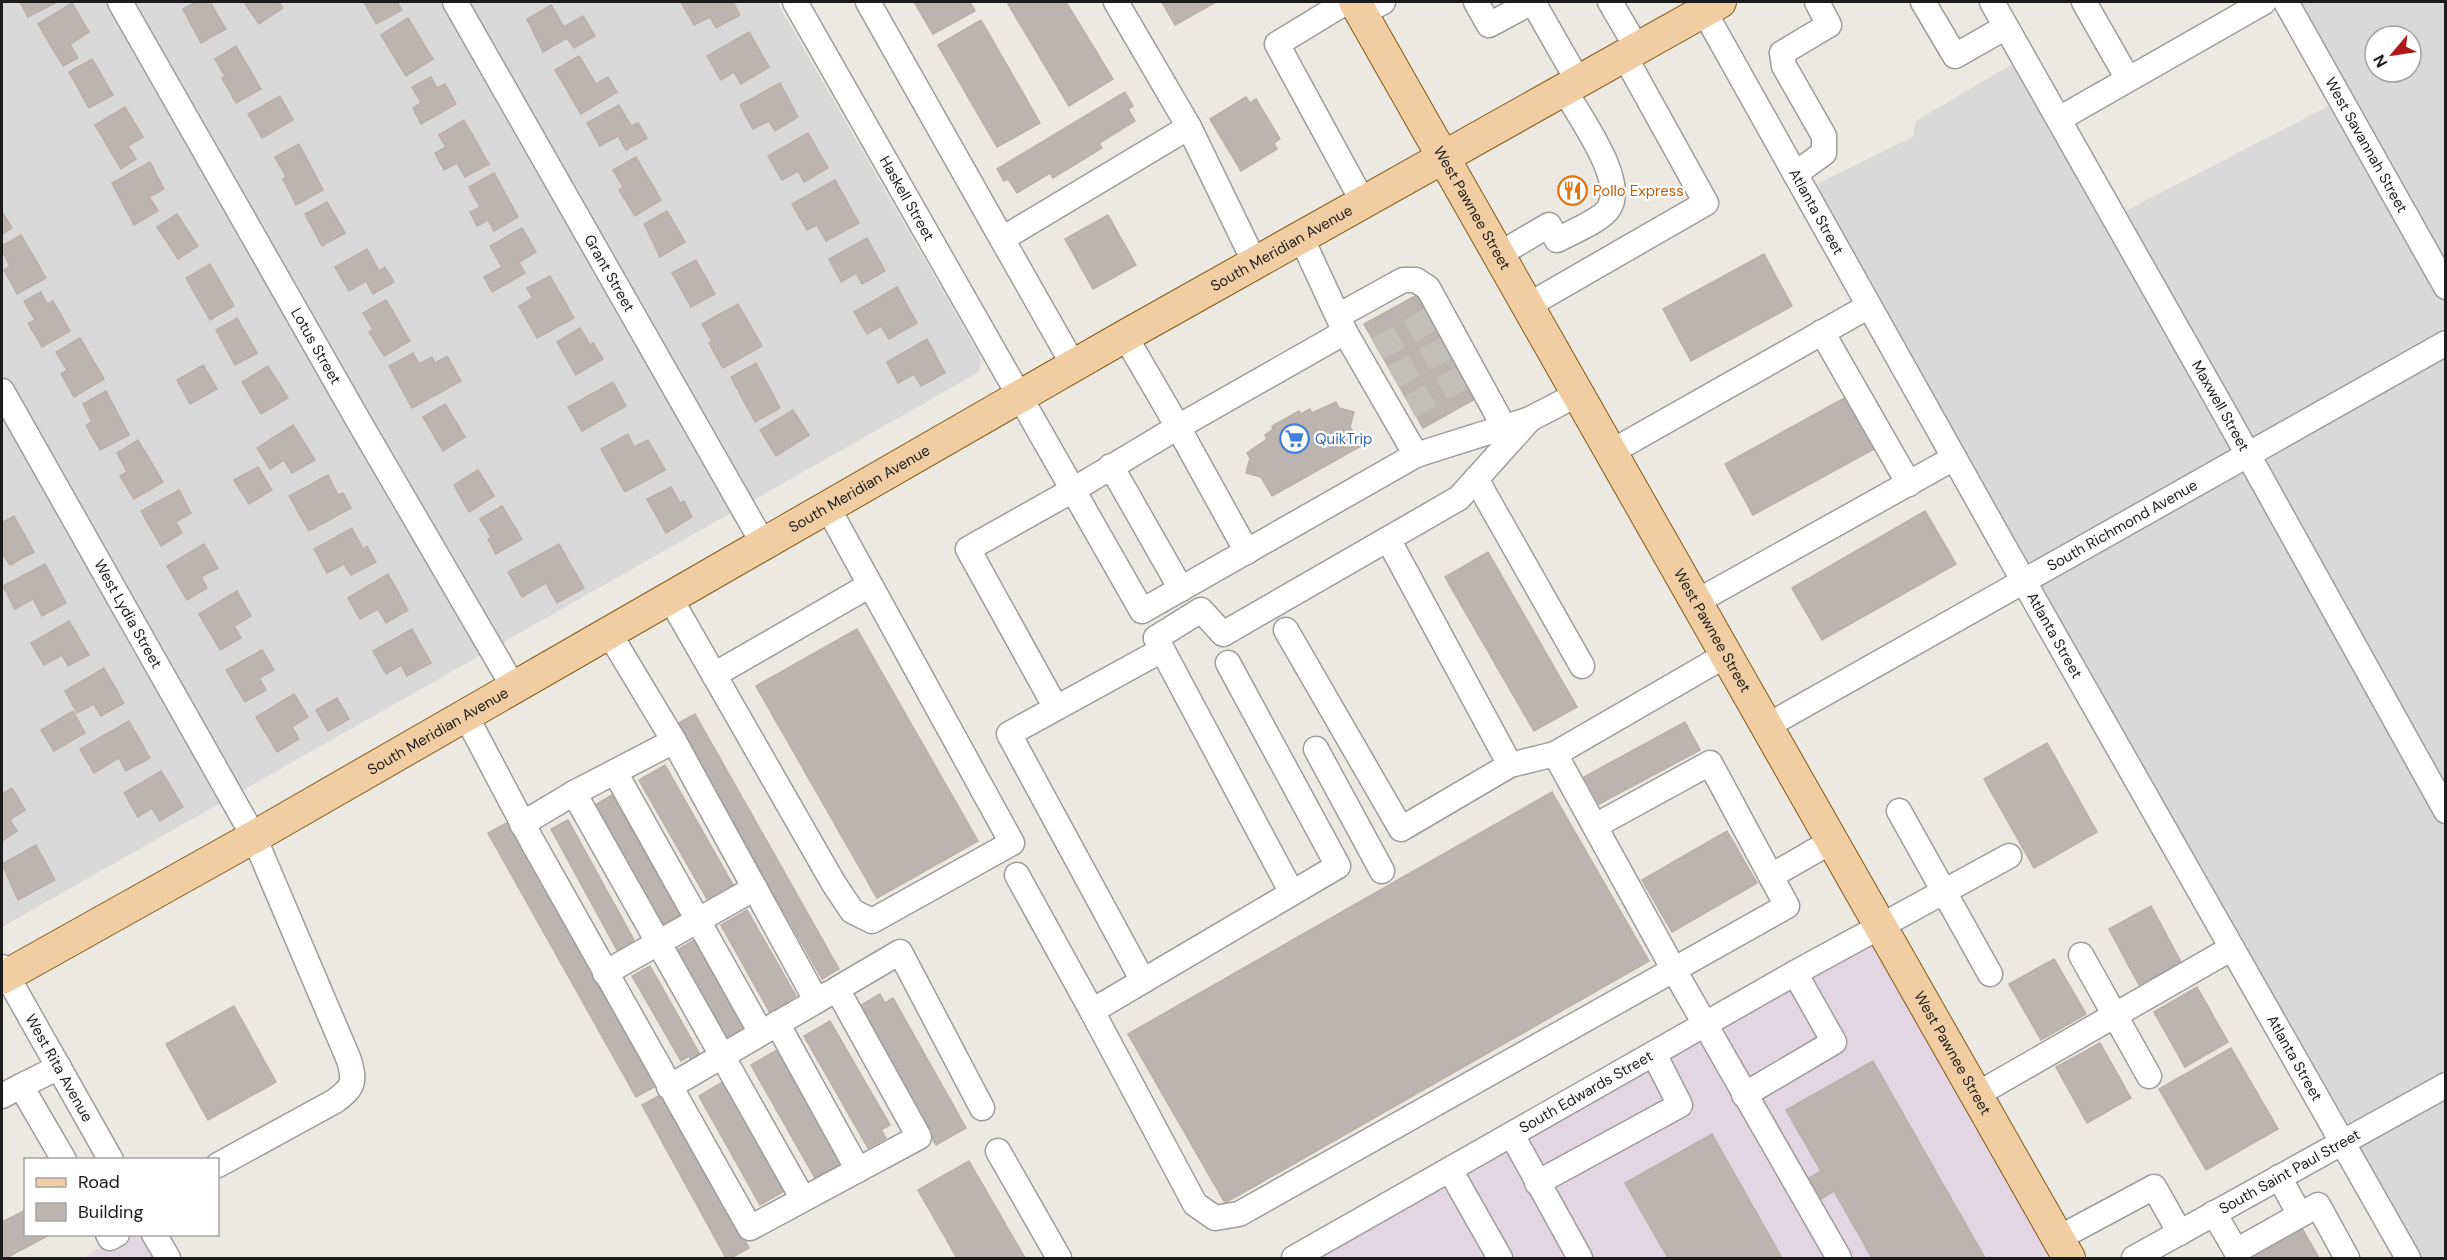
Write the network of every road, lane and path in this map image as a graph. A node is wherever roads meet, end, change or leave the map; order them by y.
1 (120, 2) edge
2 (455, 2) edge
3 (795, 2) edge
4 (868, 2) edge
5 (1116, 2) edge
6 (1476, 2) edge
7 (1533, 2) edge
8 (1610, 2) edge
9 (1817, 2) edge
10 (1923, 2) edge
11 (1992, 2) edge
12 (2084, 2) edge
13 (2264, 2) edge
14 (2286, 2) edge
15 (1362, 4) edge
16 (1712, 6) edge
17 (2006, 27) junction
18 (1631, 52) junction
19 (2128, 79) junction
20 (1571, 85) junction
21 (2059, 119) junction
22 (1189, 127) junction
23 (1443, 157) junction
24 (1795, 174) junction
25 (1363, 202) junction
26 (1301, 237) junction
27 (1002, 239) junction
28 (1498, 255) junction
29 (1255, 263) junction
30 (2445, 286) edge
31 (1527, 306) junction
32 (1869, 306) junction
33 (1342, 324) junction
34 (1822, 332) junction
35 (1125, 336) junction
36 (2445, 343) edge
37 (1074, 366) junction
38 (2, 391) edge
39 (1578, 394) junction
40 (1021, 397) junction
41 (1530, 419) junction
42 (1178, 427) junction
43 (1504, 427) junction
44 (1611, 452) junction
45 (1416, 455) junction
46 (2248, 455) junction
47 (1954, 458) junction
48 (1111, 466) junction
49 (1476, 479) junction
50 (1909, 484) junction
51 (1073, 490) junction
52 (828, 508) junction
53 (1388, 538) junction
54 (764, 545) junction
55 (1247, 552) junction
56 (2023, 581) junction
57 (870, 585) junction
58 (1181, 589) junction
59 (670, 598) junction
60 (1696, 602) junction
61 (1142, 611) junction
62 (1286, 630) dead end
63 (609, 633) junction
64 (1159, 644) junction
65 (1726, 654) junction
66 (1228, 663) dead end
67 (1582, 666) dead end
68 (714, 675) junction
69 (514, 688) junction
70 (1056, 708) junction
71 (465, 716) junction
72 (1767, 726) junction
73 (1345, 732) junction
74 (674, 741) junction
75 (1316, 748) junction
76 (1555, 754) junction
77 (1510, 765) junction
78 (1284, 767) junction
79 (615, 772) junction
80 (574, 794) junction
81 (1899, 811) dead end
82 (2445, 811) edge
83 (522, 824) junction
84 (1595, 826) junction
85 (254, 837) junction
86 (1832, 841) junction
87 (2009, 856) dead end
88 (1382, 871) dead end
89 (1017, 874) dead end
90 (1771, 876) junction
91 (755, 888) junction
92 (1944, 891) junction
93 (1292, 893) junction
94 (697, 919) junction
95 (1880, 926) junction
96 (658, 942) junction
97 (2232, 948) junction
98 (2081, 955) dead end
99 (1674, 970) junction
100 (605, 973) junction
101 (1795, 973) junction
102 (3, 974) edge
103 (1990, 974) dead end
104 (1143, 981) junction
105 (827, 995) junction
106 (1092, 1011) junction
107 (2114, 1015) junction
108 (1705, 1024) junction
109 (769, 1028) junction
110 (1654, 1054) junction
111 (722, 1056) junction
112 (59, 1067) junction
113 (2149, 1076) dead end
114 (2445, 1084) edge
115 (669, 1087) junction
116 (11, 1091) edge
117 (1744, 1095) junction
118 (1976, 1095) junction
119 (982, 1108) dead end
120 (1512, 1135) junction
121 (2343, 1142) junction
122 (998, 1151) dead end
123 (62, 1158) edge
124 (110, 1158) edge
125 (219, 1164) edge
126 (858, 1170) junction
127 (1450, 1170) junction
128 (2279, 1177) junction
129 (1537, 1183) junction
130 (803, 1199) junction
131 (2214, 1213) junction
132 (2300, 1215) junction
133 (2180, 1233) junction
134 (155, 1236) edge
135 (2063, 1249) edge
136 (1305, 1256) edge
137 (168, 1258) edge
138 (1059, 1258) edge
139 (1500, 1258) edge
140 (1580, 1258) edge
141 (1839, 1258) edge
142 (2134, 1258) edge
143 (2347, 1258) edge
144 (2408, 1258) edge

1 - 69 street, Lotus Street
2 - 54 street, Grant Street
3 - 40 street, Haskell Street
4 - 27 street
5 - 22 street
6 - 7 street
7 - 20 street
8 - 18 street
9 - 24 street
10 - 17 street
11 - 17 street, Maxwell Street
12 - 19 street
13 - 19 street
14 - 30 street, West Savannah Street
15 - 23 main road, West Pawnee Street
15 - 25 street
16 - 18 main road, South Meridian Avenue
16 - 24 street, Atlanta Street
17 - 21 street, Maxwell Street
18 - 20 main road, South Meridian Avenue
18 - 31 street
19 - 21 street
20 - 23 main road, South Meridian Avenue
20 - 28 street
21 - 46 street, Maxwell Street
22 - 27 street
22 - 29 street
23 - 25 main road, South Meridian Avenue
23 - 28 main road, West Pawnee Street
24 - 32 street, Atlanta Street
25 - 26 main road, South Meridian Avenue
26 - 29 main road, South Meridian Avenue
26 - 33 street
27 - 37 street
28 - 31 main road, West Pawnee Street
29 - 35 main road, South Meridian Avenue
31 - 39 main road, West Pawnee Street
32 - 34 street
32 - 47 street, Atlanta Street
33 - 42 street
33 - 43 street
33 - 45 street
34 - 44 street
34 - 50 street
35 - 37 main road, South Meridian Avenue
35 - 42 street
36 - 46 street, South Richmond Avenue
37 - 40 main road, South Meridian Avenue
38 - 85 street, West Lydia Street
39 - 41 street
39 - 44 main road, West Pawnee Street
40 - 51 street, Haskell Street
40 - 52 main road, South Meridian Avenue
41 - 43 street
41 - 49 street
42 - 48 street
42 - 55 street
43 - 45 street
44 - 60 main road, West Pawnee Street
45 - 55 street
46 - 56 street, South Richmond Avenue
46 - 82 street, Maxwell Street
47 - 50 street
47 - 56 street, Atlanta Street
48 - 51 street
48 - 58 street
49 - 53 street
49 - 67 street
50 - 60 street
51 - 61 street, Haskell Street
51 - 70 street
52 - 54 main road, South Meridian Avenue
52 - 57 street
53 - 64 street
53 - 77 street
54 - 59 main road, South Meridian Avenue
55 - 58 street
56 - 72 street, South Richmond Avenue
56 - 97 street, Atlanta Street
57 - 68 street
57 - 68 street
58 - 61 street
59 - 63 main road, South Meridian Avenue
59 - 68 street
60 - 65 main road, West Pawnee Street
61 - 64 street, Haskell Street
62 - 73 street
63 - 69 main road, South Meridian Avenue
63 - 74 street
64 - 70 street
64 - 93 street, Haskell Street
65 - 72 main road, West Pawnee Street
65 - 76 street
66 - 78 street
69 - 71 main road, South Meridian Avenue
70 - 104 street
71 - 83 street
71 - 85 main road, South Meridian Avenue
72 - 86 main road, West Pawnee Street
73 - 75 street
73 - 77 street
74 - 79 street
74 - 91 street
75 - 78 street
75 - 88 street
76 - 77 street
76 - 84 street
78 - 93 street
79 - 80 street
79 - 94 street
80 - 83 street
80 - 96 street
81 - 92 street
83 - 100 street
84 - 90 street
84 - 99 street
85 - 102 main road, South Meridian Avenue
85 - 125 street, West Lydia Street
86 - 90 street
86 - 95 main road, West Pawnee Street
87 - 92 street, South Edwards Street
89 - 106 street
90 - 99 street
91 - 94 street
91 - 105 street
92 - 95 street, South Edwards Street
92 - 103 street
93 - 104 street
94 - 96 street
94 - 109 street
95 - 101 street, South Edwards Street
95 - 118 main road, West Pawnee Street
96 - 100 street
96 - 111 street
97 - 107 street
97 - 121 street, Atlanta Street
98 - 107 street
99 - 106 street
99 - 108 street
100 - 115 street
101 - 108 street, South Edwards Street
101 - 117 street
102 - 112 street, West Rita Avenue
104 - 106 street
105 - 109 street
105 - 119 street
105 - 126 street
107 - 113 street
107 - 118 street
108 - 110 street, South Edwards Street
108 - 117 street
109 - 111 street
109 - 126 street
110 - 120 street, South Edwards Street
110 - 129 street
111 - 115 street
111 - 130 street
112 - 116 street
112 - 124 street, West Rita Avenue
114 - 121 street, South Saint Paul Street
115 - 130 street
116 - 123 street
117 - 141 street
118 - 135 main road, West Pawnee Street
120 - 127 street, South Edwards Street
120 - 129 street
121 - 128 street, South Saint Paul Street
121 - 144 street, Atlanta Street
122 - 138 street
126 - 130 street
127 - 136 street, South Edwards Street
127 - 139 street
128 - 131 street, South Saint Paul Street
128 - 132 street
129 - 140 street
131 - 132 street
131 - 133 street, South Saint Paul Street
132 - 143 street
133 - 135 street
133 - 142 street, South Saint Paul Street
134 - 137 street

